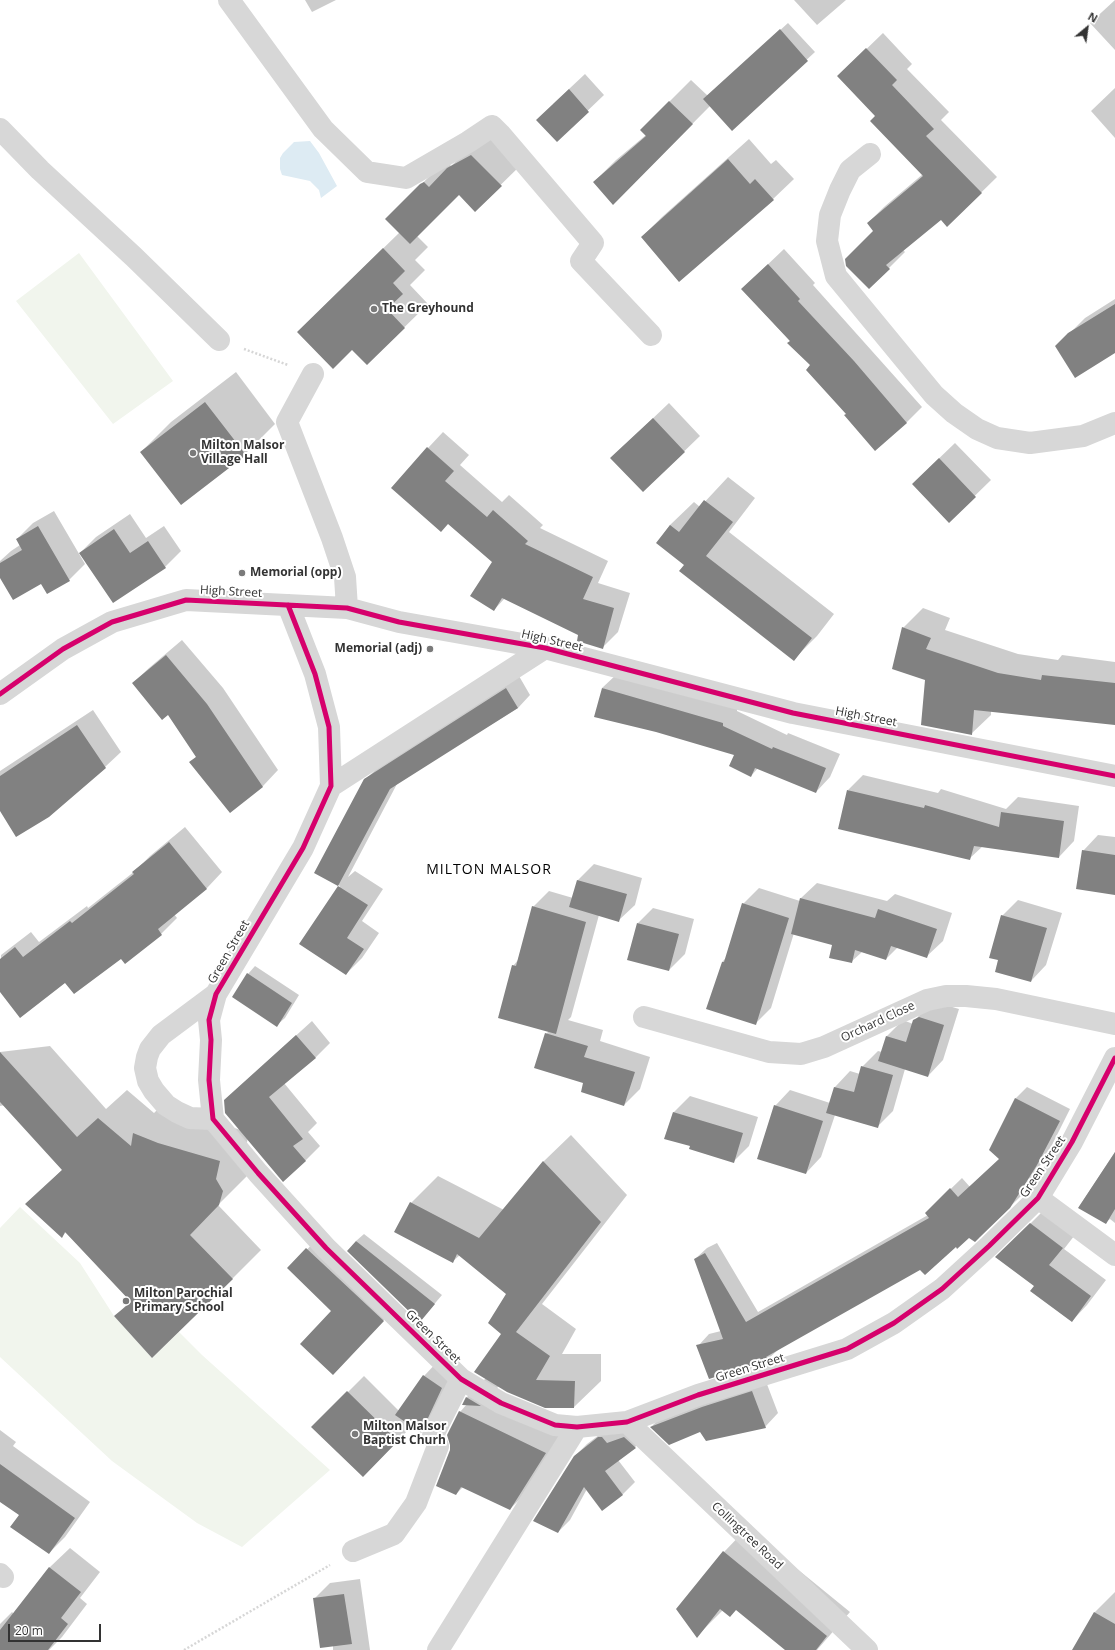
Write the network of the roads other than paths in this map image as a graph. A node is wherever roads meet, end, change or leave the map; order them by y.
1 (230, 0) edge
2 (0, 129) edge
3 (870, 154) dead end
4 (651, 335) dead end
5 (219, 340) road end
6 (313, 374) road end
7 (1115, 423) edge
8 (288, 605) junction
9 (347, 608) junction
10 (545, 648) junction
11 (0, 694) edge
12 (1115, 776) edge
13 (331, 786) junction
14 (216, 994) junction
15 (644, 1017) dead end
16 (1115, 1024) edge
17 (1115, 1058) edge
18 (213, 1119) junction
19 (1038, 1198) junction
20 (1115, 1255) edge
21 (461, 1379) junction
22 (627, 1422) junction
23 (577, 1428) junction
24 (353, 1551) road end
25 (438, 1650) edge
26 (867, 1650) edge

1 - 4 street
2 - 5 street
3 - 7 street
6 - 9 street
8 - 9 street, High Street
8 - 11 street, High Street
8 - 13 street, Green Street
9 - 10 street, High Street
10 - 12 street, High Street
10 - 13 street
13 - 14 street, Green Street
14 - 18 street, Green Street
14 - 18 street
15 - 16 street, Orchard Close
17 - 19 street, Green Street
18 - 21 street, Green Street
19 - 20 street
19 - 22 street, Green Street
21 - 23 street, Green Street
21 - 24 street
22 - 23 street, Green Street
22 - 26 street, Collingtree Road
23 - 25 street

